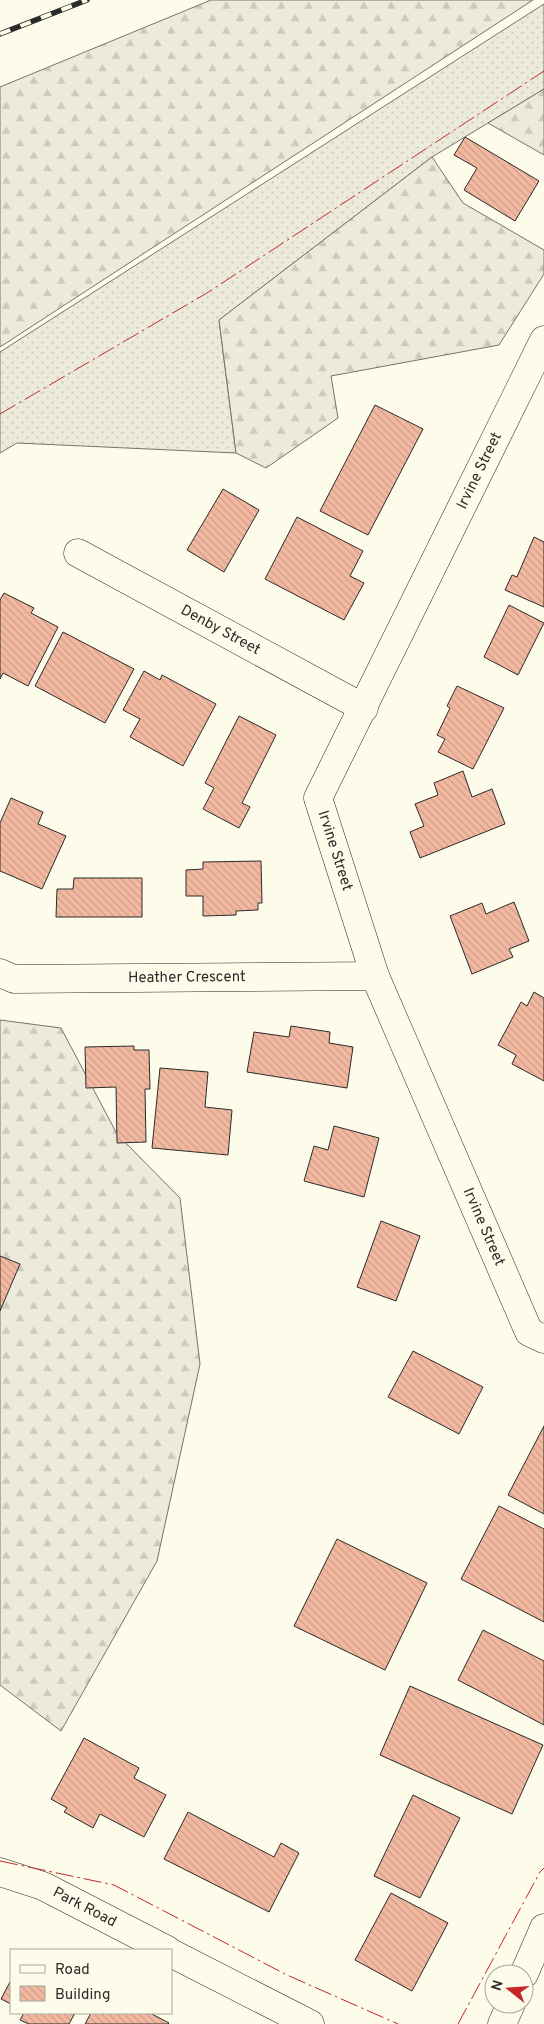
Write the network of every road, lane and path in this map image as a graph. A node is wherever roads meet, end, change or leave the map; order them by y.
1 (544, 340) edge
2 (78, 552) dead end
3 (364, 708) junction
4 (0, 973) edge
5 (375, 976) junction
6 (544, 1339) edge
7 (0, 1872) edge
8 (544, 1928) edge
9 (165, 1949) edge
10 (172, 1954) edge
11 (528, 1964) edge
12 (310, 2024) edge

1 - 3 street, Irvine Street
2 - 3 street, Denby Street
3 - 5 street, Irvine Street
4 - 5 street, Heather Crescent
5 - 6 street, Irvine Street
7 - 9 street, Park Road
8 - 11 street
10 - 12 street

